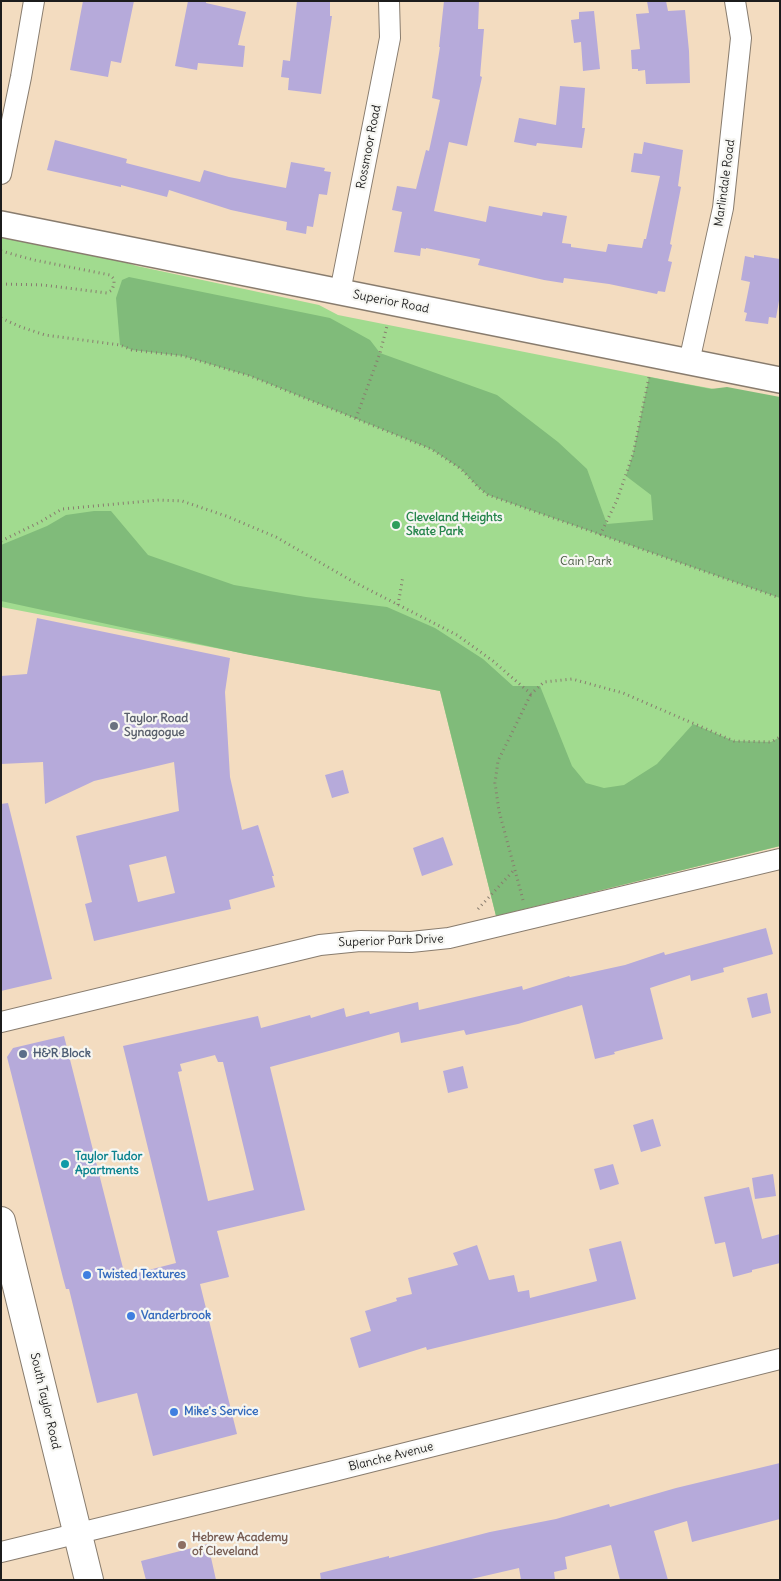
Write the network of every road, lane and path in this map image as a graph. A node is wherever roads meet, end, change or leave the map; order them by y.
1 (34, 1) edge
2 (389, 1) edge
3 (735, 1) edge
4 (1, 174) edge
5 (1, 224) edge
6 (1, 251) edge
7 (1, 284) edge
8 (340, 292) junction
9 (1, 318) edge
10 (388, 325) dead end
11 (689, 362) junction
12 (649, 377) dead end
13 (780, 380) edge
14 (356, 418) junction
15 (600, 535) junction
16 (1, 541) edge
17 (403, 576) dead end
18 (780, 598) edge
19 (398, 605) junction
20 (531, 694) junction
21 (780, 737) edge
22 (780, 859) edge
23 (514, 870) junction
24 (476, 911) dead end
25 (528, 919) junction
26 (1, 1022) edge
27 (1, 1222) edge
28 (780, 1359) edge
29 (77, 1533) junction
30 (1, 1552) edge
31 (89, 1580) edge

1 - 4 street
2 - 8 street, Rossmoor Road
3 - 11 street, Marlindale Road
5 - 8 street, Superior Road
6 - 7 path
8 - 11 street, Superior Road
9 - 14 path
10 - 14 path
11 - 13 street, Superior Road
12 - 15 path
14 - 15 path
15 - 18 path
16 - 19 path
17 - 19 path
19 - 20 path
20 - 21 path
20 - 23 path
22 - 25 street, Superior Park Drive
23 - 24 path
23 - 25 path
25 - 26 street, Superior Park Drive
27 - 29 main road, South Taylor Road
28 - 29 street, Blanche Avenue
29 - 30 street, Blanche Avenue
29 - 31 main road, South Taylor Road

